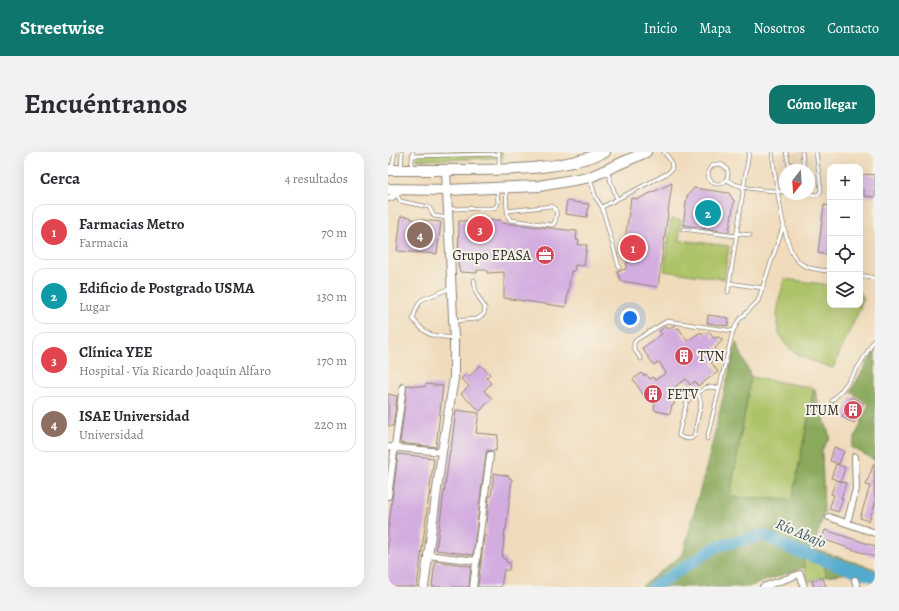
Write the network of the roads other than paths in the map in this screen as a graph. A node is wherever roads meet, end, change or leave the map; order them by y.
1 (394, 152) edge
2 (402, 152) edge
3 (412, 152) edge
4 (434, 152) edge
5 (605, 152) edge
6 (646, 152) edge
7 (664, 152) edge
8 (749, 152) edge
9 (772, 152) edge
10 (786, 152) edge
11 (802, 152) edge
12 (816, 152) edge
13 (498, 153) edge
14 (593, 155) edge
15 (412, 156) junction
16 (437, 156) junction
17 (789, 164) edge
18 (803, 164) edge
19 (398, 170) edge
20 (446, 170) junction
21 (499, 170) junction
22 (607, 170) junction
23 (590, 177) junction
24 (726, 179) junction
25 (743, 187) junction
26 (502, 188) junction
27 (447, 190) junction
28 (395, 191) edge
29 (778, 191) junction
30 (815, 195) edge
31 (388, 198) edge
32 (617, 199) junction
33 (602, 207) junction
34 (507, 211) junction
35 (448, 213) junction
36 (784, 224) junction
37 (683, 230) dead end
38 (736, 235) junction
39 (750, 235) dead end
40 (619, 267) dead end
41 (827, 271) edge
42 (863, 276) edge
43 (875, 278) edge
44 (474, 280) dead end
45 (730, 283) junction
46 (452, 288) junction
47 (763, 288) junction
48 (728, 292) dead end
49 (453, 321) junction
50 (733, 331) junction
51 (454, 338) junction
52 (875, 338) edge
53 (641, 359) dead end
54 (403, 387) dead end
55 (719, 388) junction
56 (698, 392) junction
57 (832, 401) dead end
58 (707, 439) dead end
59 (391, 447) edge
60 (442, 452) junction
61 (490, 455) dead end
62 (855, 457) dead end
63 (388, 496) edge
64 (829, 518) dead end
65 (847, 523) junction
66 (875, 532) edge
67 (427, 555) junction
68 (476, 562) junction
69 (854, 580) dead end
70 (424, 587) edge
71 (473, 587) edge
72 (763, 587) edge
73 (804, 587) edge
74 (857, 587) edge

1 - 19 lane
2 - 19 lane
3 - 15 lane
4 - 16 lane
5 - 14 main road
6 - 22 main road
7 - 32 lane
8 - 25 lane
9 - 29 lane
10 - 17 lane
11 - 18 lane
12 - 30 lane
13 - 16 lane
13 - 21 lane
14 - 21 main road
15 - 16 lane
15 - 19 lane
19 - 20 main road
20 - 21 main road
20 - 27 street
22 - 23 main road
22 - 32 lane
23 - 26 main road
23 - 33 lane
24 - 24 lane
24 - 25 lane
25 - 29 lane
25 - 38 lane
26 - 27 main road
26 - 34 lane
26 - 35 lane
27 - 28 main road
27 - 35 street
28 - 31 street
28 - 35 lane
29 - 36 lane
32 - 33 lane
33 - 40 lane
34 - 34 lane
35 - 46 street
36 - 41 lane
36 - 47 lane
37 - 38 lane
38 - 39 lane
38 - 45 lane
42 - 43 lane
44 - 49 lane
45 - 47 lane
45 - 48 lane
46 - 49 street
46 - 51 lane
47 - 50 lane
49 - 51 street
50 - 53 lane
50 - 55 lane
51 - 60 street
52 - 57 lane
54 - 59 street
55 - 56 lane
55 - 58 lane
56 - 56 lane
59 - 60 street
59 - 63 street
60 - 67 street
61 - 68 street
62 - 65 street
64 - 65 street
65 - 66 street
67 - 68 street
67 - 70 street
68 - 71 street
69 - 74 street
72 - 73 street

